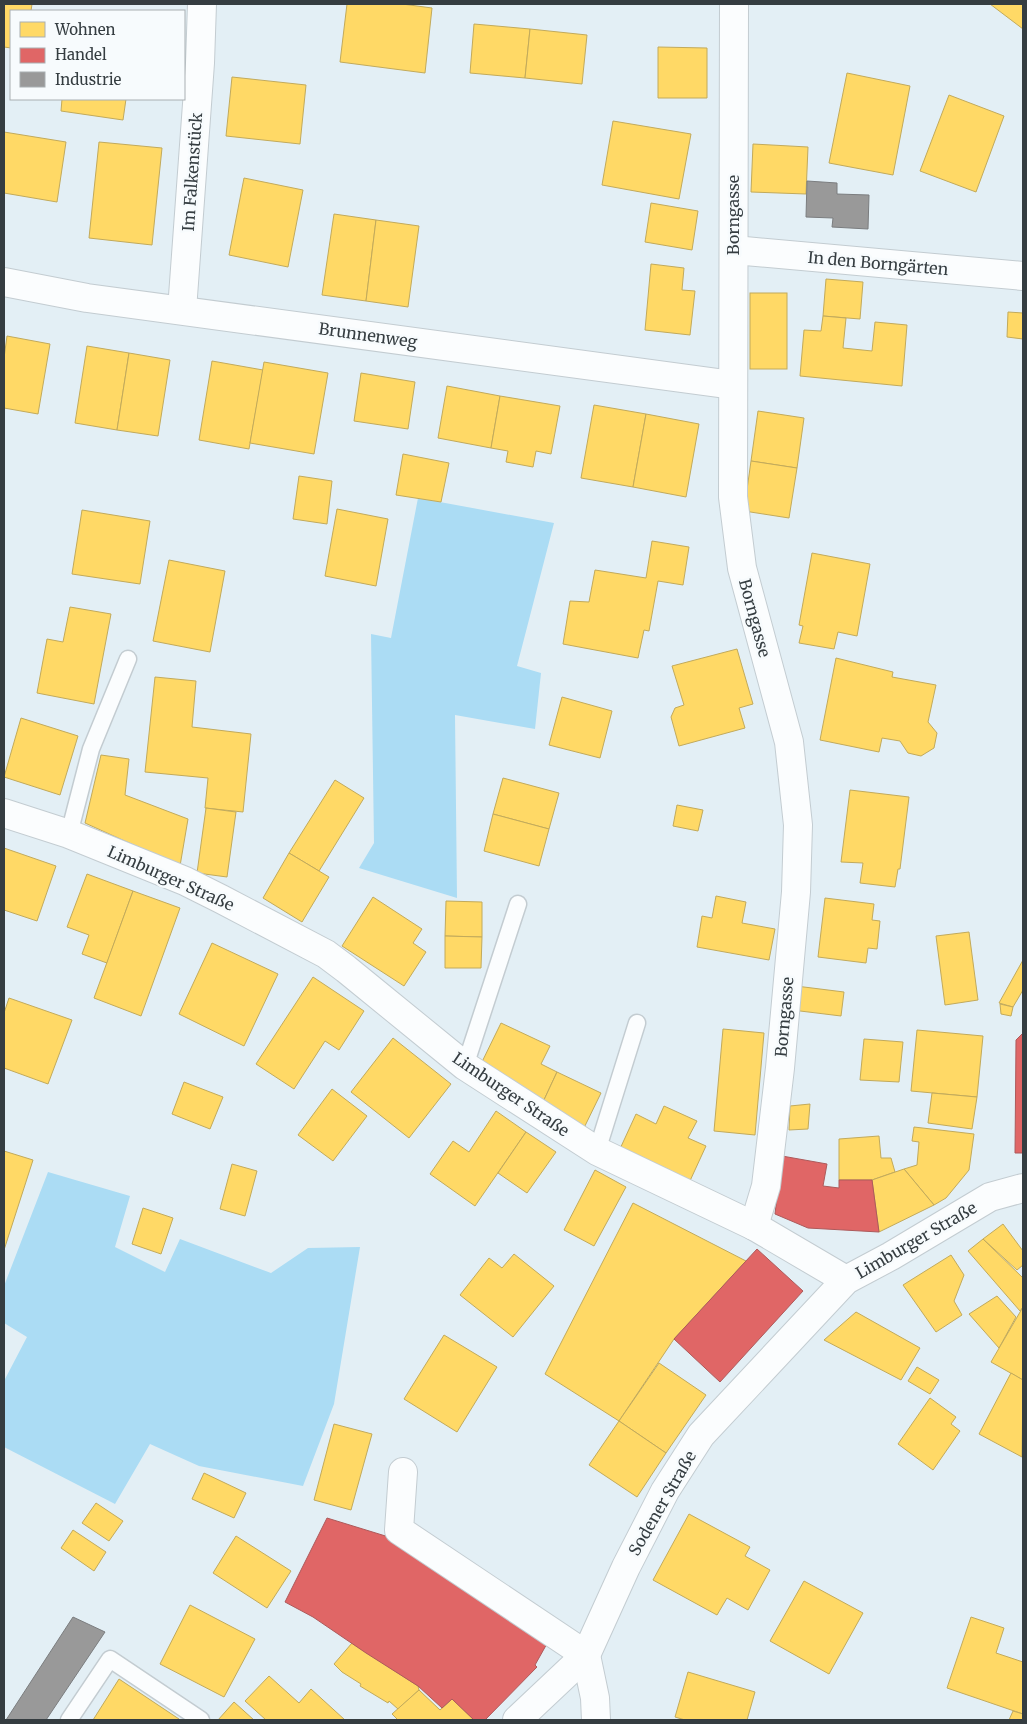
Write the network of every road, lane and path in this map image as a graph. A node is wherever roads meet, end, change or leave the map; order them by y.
1 (202, 4) edge
2 (734, 4) edge
3 (734, 250) junction
4 (1023, 276) edge
5 (4, 282) edge
6 (182, 310) junction
7 (733, 385) junction
8 (128, 659) dead end
9 (4, 813) edge
10 (69, 834) junction
11 (518, 904) dead end
12 (637, 1023) dead end
13 (464, 1066) junction
14 (597, 1151) junction
15 (1023, 1188) edge
16 (754, 1226) junction
17 (846, 1280) junction
18 (403, 1472) dead end
19 (586, 1655) junction
20 (69, 1720) edge
21 (201, 1720) edge
22 (517, 1720) edge
23 (596, 1720) edge

1 - 6 street, Im Falkenstück
2 - 3 street, Borngasse
3 - 4 street, In den Borngärten
3 - 7 street, Borngasse
5 - 6 street, Brunnenweg
6 - 7 street, Brunnenweg
7 - 16 street, Borngasse
8 - 10 lane
9 - 10 street, Limburger Straße
10 - 13 street, Limburger Straße
11 - 13 lane
12 - 14 lane
13 - 14 street, Limburger Straße
14 - 16 street, Limburger Straße
15 - 17 street, Limburger Straße
16 - 17 street, Limburger Straße
17 - 19 street, Sodener Straße
18 - 19 street
19 - 22 street, Sodener Straße
19 - 23 street
20 - 21 lane

